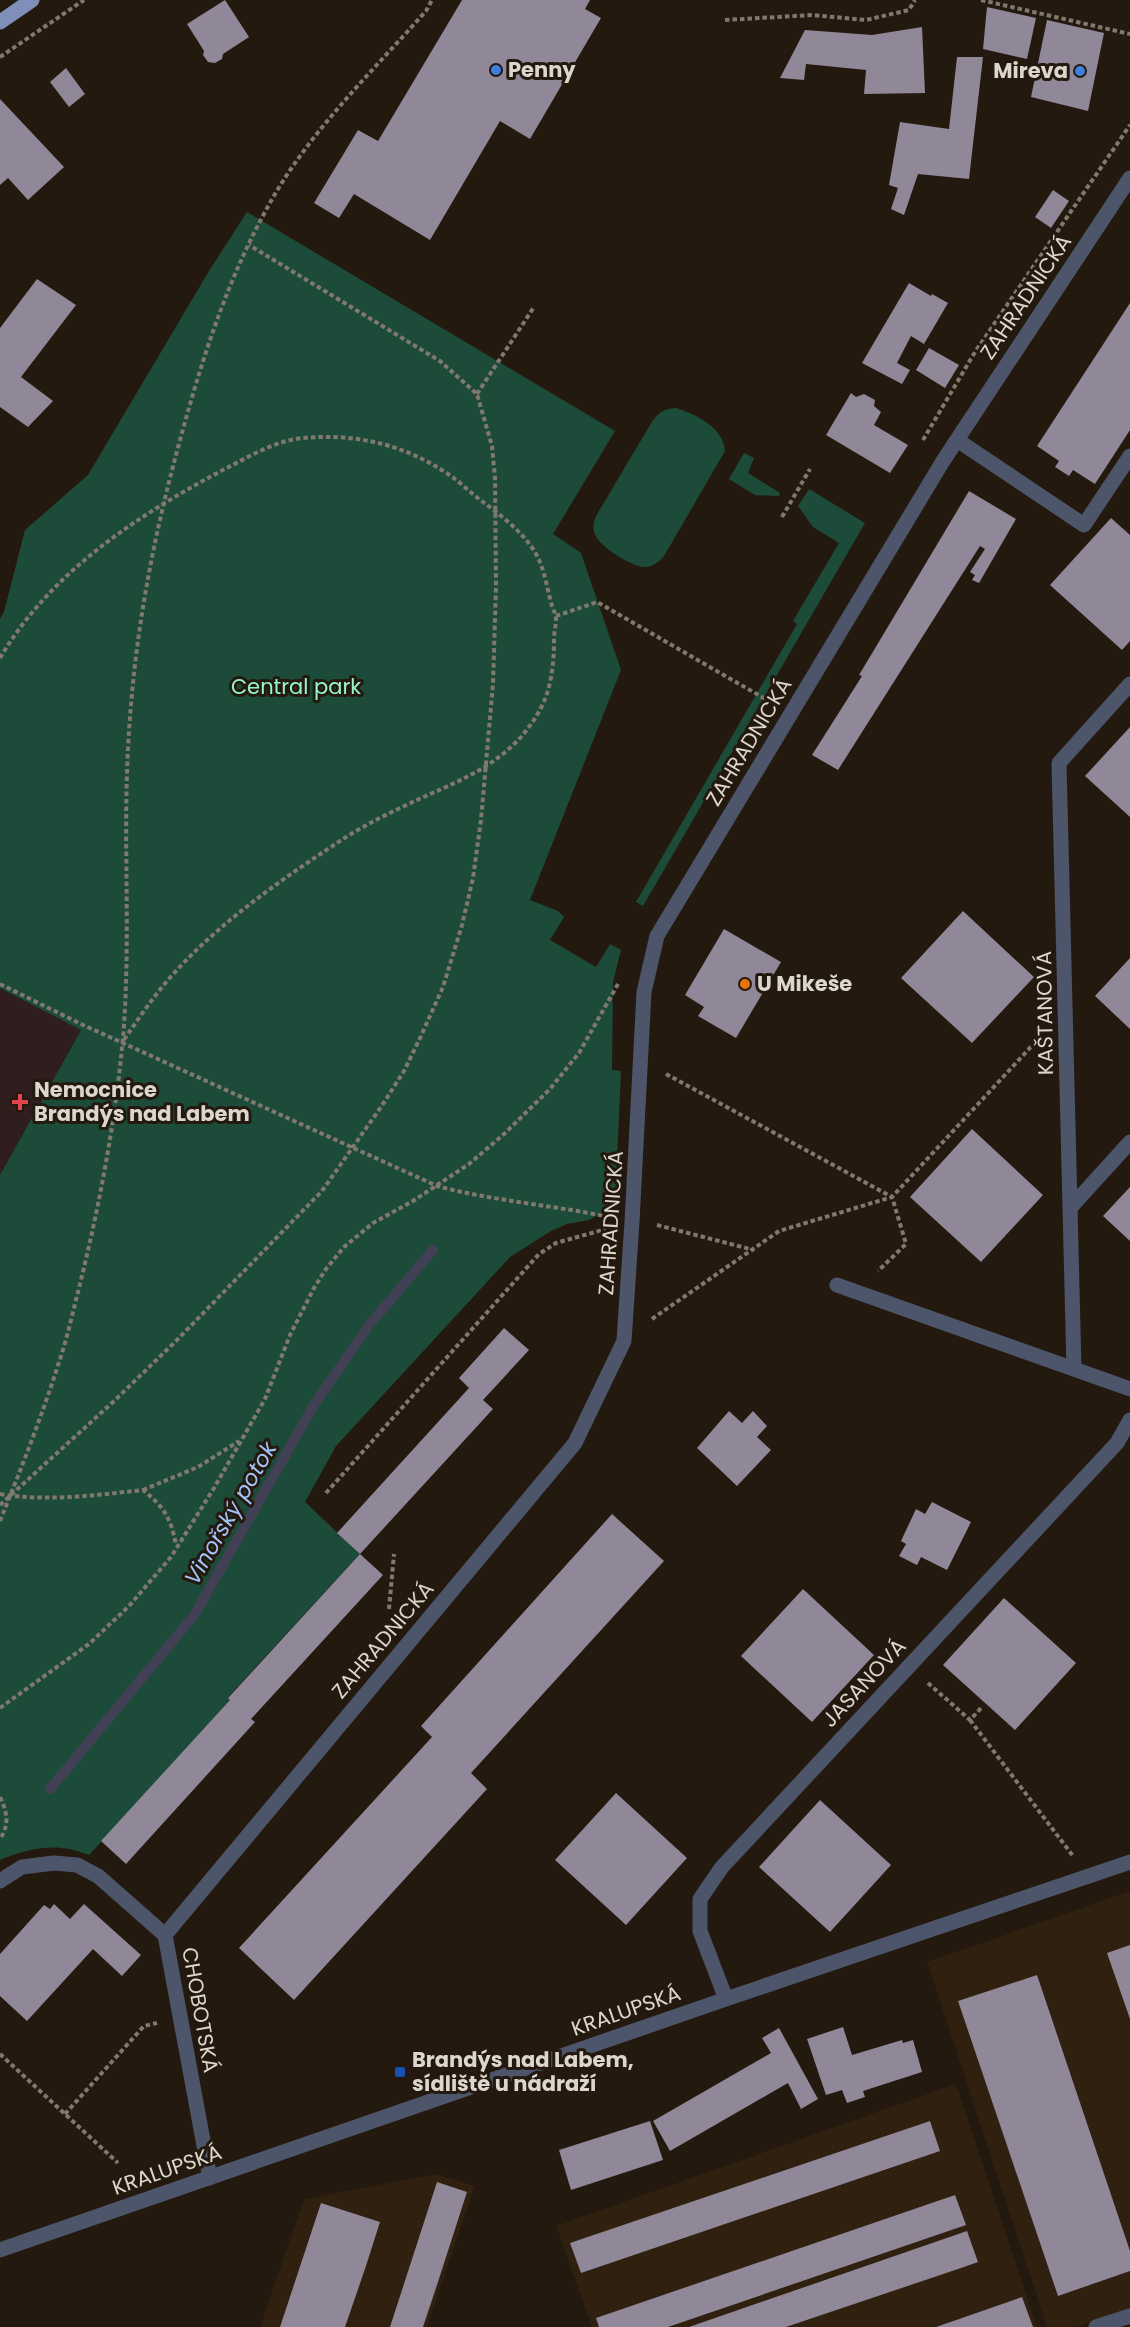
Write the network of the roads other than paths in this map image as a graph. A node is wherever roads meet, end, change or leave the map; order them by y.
1 (32, 0) edge
2 (0, 22) edge
3 (1130, 178) edge
4 (957, 440) junction
5 (1130, 456) edge
6 (1130, 684) edge
7 (1130, 1142) edge
8 (1071, 1207) junction
9 (837, 1285) dead end
10 (1074, 1369) junction
11 (1130, 1389) edge
12 (1130, 1420) edge
13 (1130, 1862) edge
14 (0, 1881) edge
15 (165, 1935) junction
16 (726, 1999) junction
17 (210, 2178) junction
18 (0, 2250) edge
19 (1130, 2316) edge
20 (1096, 2327) edge

1 - 2 main road
3 - 4 street, ZAHRADNICKÁ
4 - 5 street
4 - 15 street, ZAHRADNICKÁ
6 - 8 street, KAŠTANOVÁ
7 - 8 street
8 - 10 street, KAŠTANOVÁ
9 - 10 street
10 - 11 street
12 - 16 street, JASANOVÁ
13 - 16 street, KRALUPSKÁ
14 - 15 street, CHOBOTSKÁ
15 - 17 street, CHOBOTSKÁ
16 - 17 street, KRALUPSKÁ
17 - 18 street, KRALUPSKÁ
19 - 20 street

